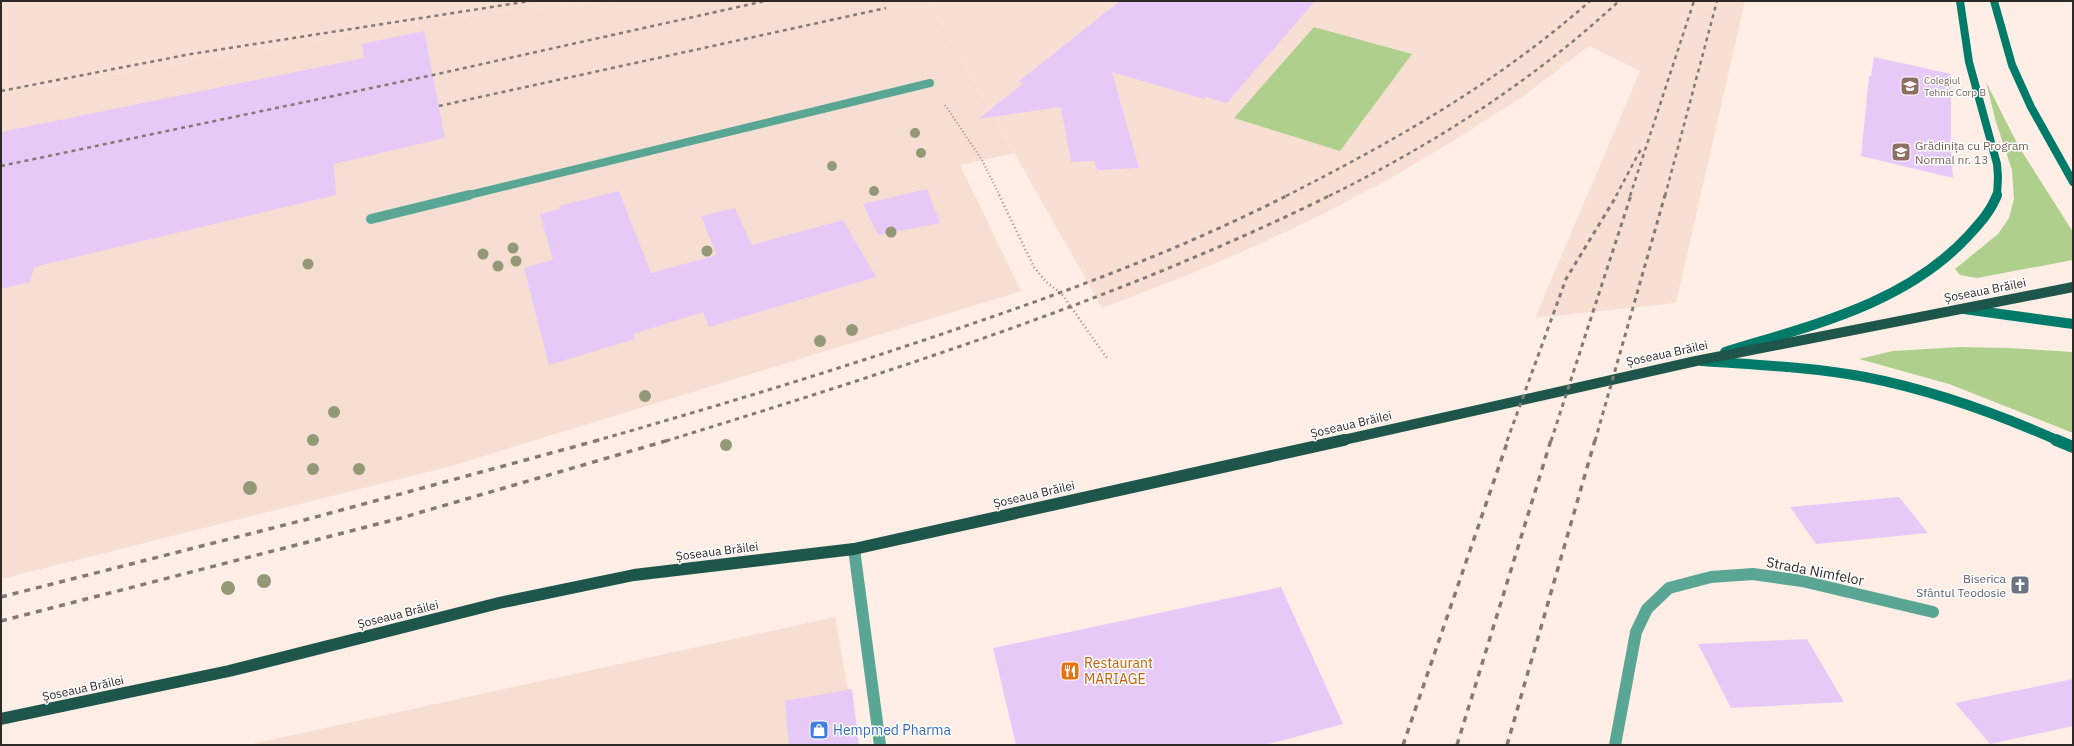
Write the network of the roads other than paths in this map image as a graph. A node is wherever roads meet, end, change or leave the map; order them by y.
1 (1960, 1) edge
2 (1994, 1) edge
3 (930, 83) road end
4 (2073, 182) edge
5 (371, 219) dead end
6 (2073, 287) edge
7 (1962, 308) junction
8 (2073, 324) edge
9 (1696, 361) junction
10 (2073, 447) edge
11 (854, 549) junction
12 (1933, 612) dead end
13 (1, 719) edge
14 (880, 745) edge
15 (1615, 745) edge

1 - 9 main road
2 - 4 main road
3 - 5 street
6 - 7 main road, Șoseaua Brăilei
7 - 8 main road
7 - 9 main road, Șoseaua Brăilei
9 - 10 main road
9 - 11 main road, Șoseaua Brăilei
11 - 13 main road, Șoseaua Brăilei
11 - 14 street
12 - 15 street, Strada Nimfelor

